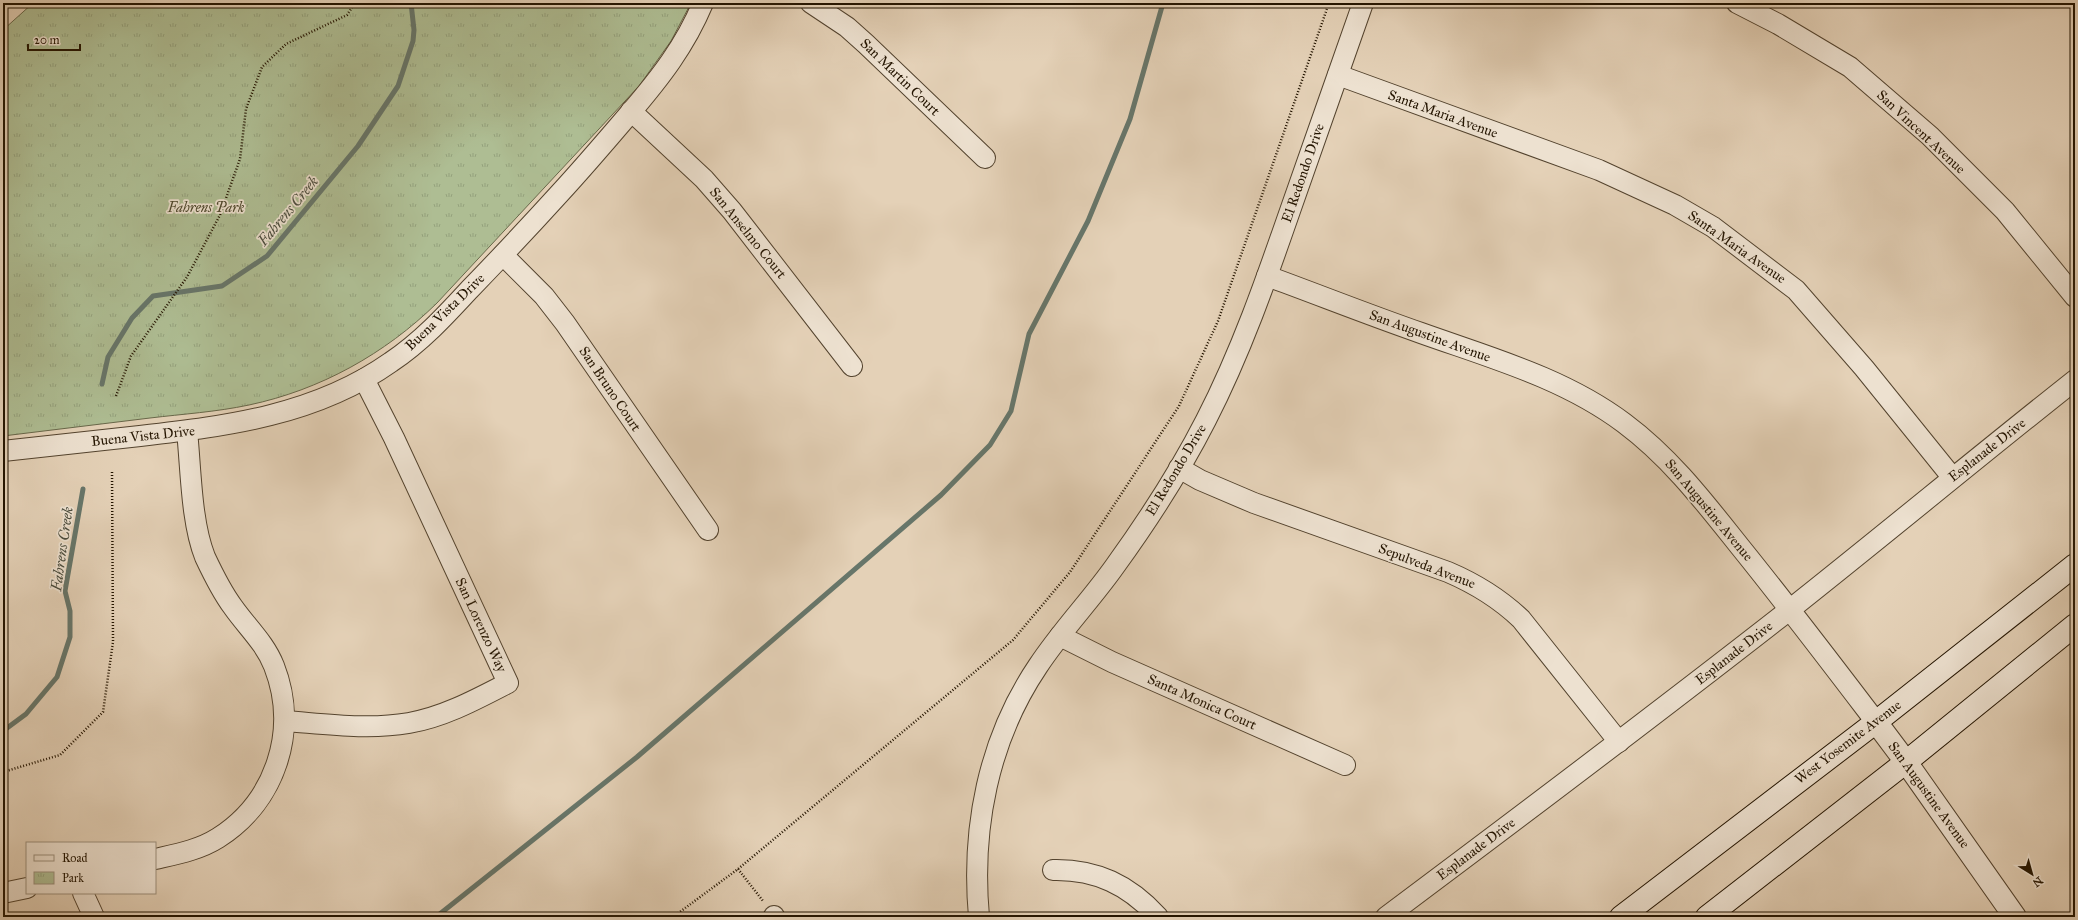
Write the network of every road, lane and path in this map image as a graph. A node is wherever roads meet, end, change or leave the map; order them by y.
1 (355, 3) edge
2 (703, 3) edge
3 (811, 3) edge
4 (1329, 3) edge
5 (1363, 3) edge
6 (1737, 3) edge
7 (1338, 75) junction
8 (632, 112) junction
9 (985, 158) dead end
10 (503, 255) junction
11 (1267, 276) junction
12 (2075, 297) edge
13 (852, 366) dead end
14 (364, 379) junction
15 (2075, 380) edge
16 (116, 396) dead end
17 (187, 431) junction
18 (3, 451) edge
19 (1179, 468) junction
20 (112, 470) dead end
21 (1952, 477) junction
22 (708, 530) dead end
23 (2075, 565) edge
24 (1790, 609) junction
25 (2075, 625) edge
26 (1060, 636) junction
27 (285, 721) junction
28 (1876, 722) junction
29 (1619, 742) junction
30 (1906, 762) junction
31 (1345, 766) dead end
32 (3, 772) edge
33 (156, 859) edge
34 (738, 869) junction
35 (1053, 870) dead end
36 (26, 888) edge
37 (3, 893) edge
38 (83, 894) edge
39 (94, 917) edge
40 (673, 917) edge
41 (774, 917) edge
42 (979, 917) edge
43 (1158, 917) edge
44 (1386, 917) edge
45 (1621, 917) edge
46 (1707, 917) edge
47 (2015, 917) edge

1 - 16 path
2 - 8 street, Buena Vista Drive
3 - 9 street, San Martin Court
4 - 34 path
5 - 7 street, El Redondo Drive
6 - 12 street, San Vincent Avenue
7 - 11 street, El Redondo Drive
7 - 21 street, Santa Maria Avenue
8 - 10 street, Buena Vista Drive
8 - 13 street, San Anselmo Court
10 - 14 street, Buena Vista Drive
10 - 22 street, San Bruno Court
11 - 19 street, El Redondo Drive
11 - 24 street, San Augustine Avenue
14 - 17 street, Buena Vista Drive
14 - 27 street, San Lorenzo Way
15 - 21 street, Esplanade Drive
17 - 18 street, Buena Vista Drive
17 - 27 street
19 - 26 street, El Redondo Drive
19 - 29 street, Sepulveda Avenue
20 - 32 path
21 - 24 street, Esplanade Drive
23 - 28 main road, West Yosemite Avenue
24 - 28 street, San Augustine Avenue
24 - 29 street, Esplanade Drive
25 - 30 main road
26 - 31 street, Santa Monica Court
26 - 42 street, El Redondo Drive
27 - 33 street
28 - 30 main road, San Augustine Avenue
28 - 45 main road, West Yosemite Avenue
29 - 44 street, Esplanade Drive
30 - 46 main road
30 - 47 main road, San Augustine Avenue
34 - 40 path
34 - 41 path
35 - 43 street
36 - 37 street
38 - 39 street

